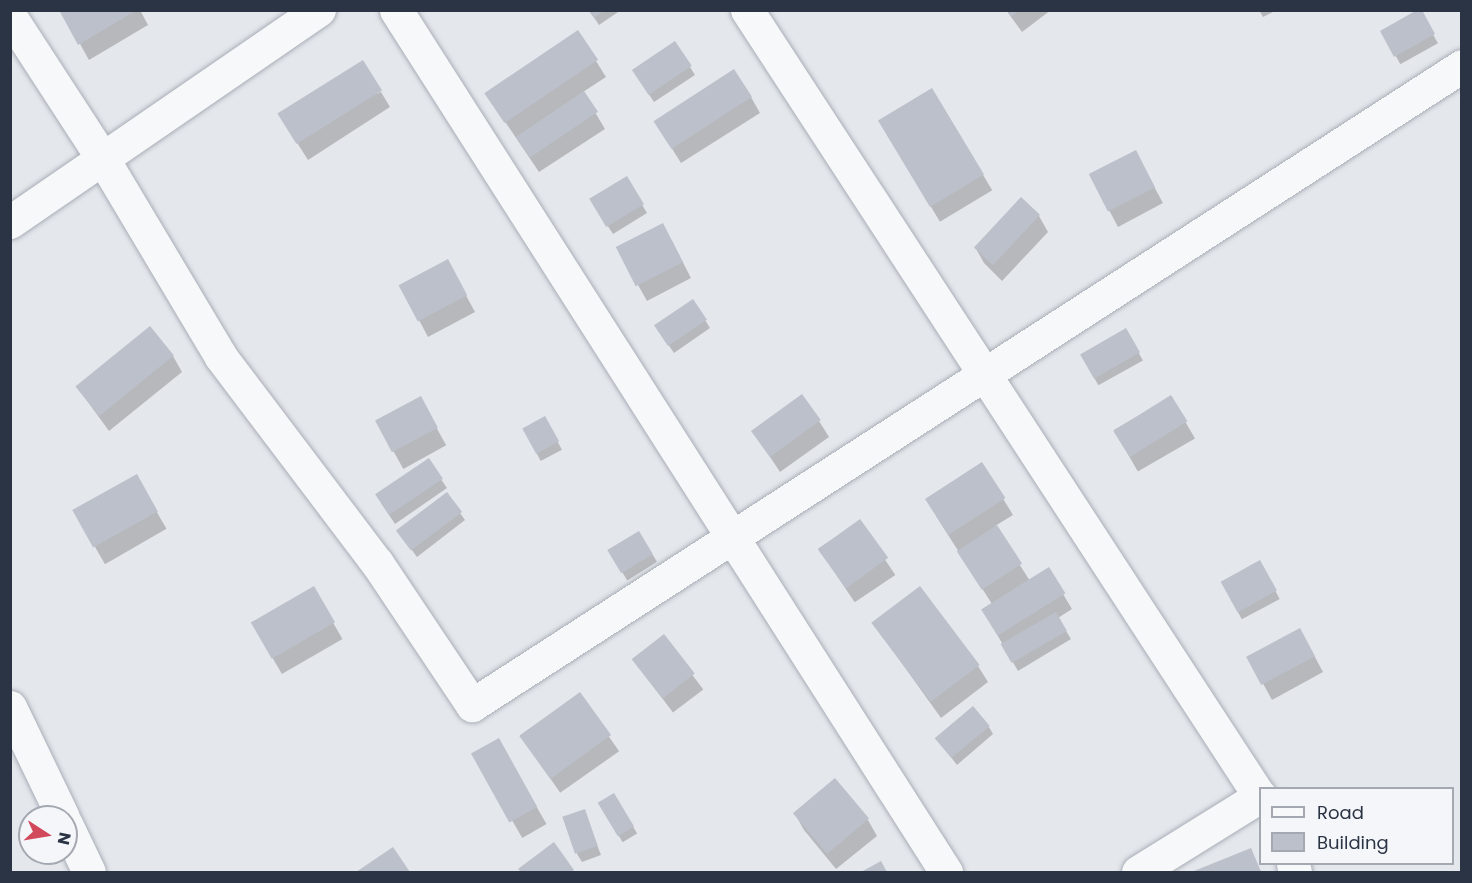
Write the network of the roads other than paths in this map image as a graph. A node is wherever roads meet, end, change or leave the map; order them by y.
1 (319, 10) edge
2 (396, 10) edge
3 (747, 10) edge
4 (10, 16) edge
5 (1461, 66) edge
6 (103, 159) junction
7 (10, 222) edge
8 (984, 374) junction
9 (732, 537) junction
10 (10, 706) edge
11 (1259, 794) edge
12 (1259, 797) edge
13 (57, 805) edge
14 (78, 850) edge
15 (89, 873) edge
16 (945, 873) edge
17 (1138, 873) edge

1 - 6 street
2 - 9 street
3 - 8 street
4 - 6 street
5 - 8 street
6 - 7 street
6 - 9 street
8 - 9 street
8 - 11 street
9 - 16 street
10 - 13 street
12 - 17 street
14 - 15 street

